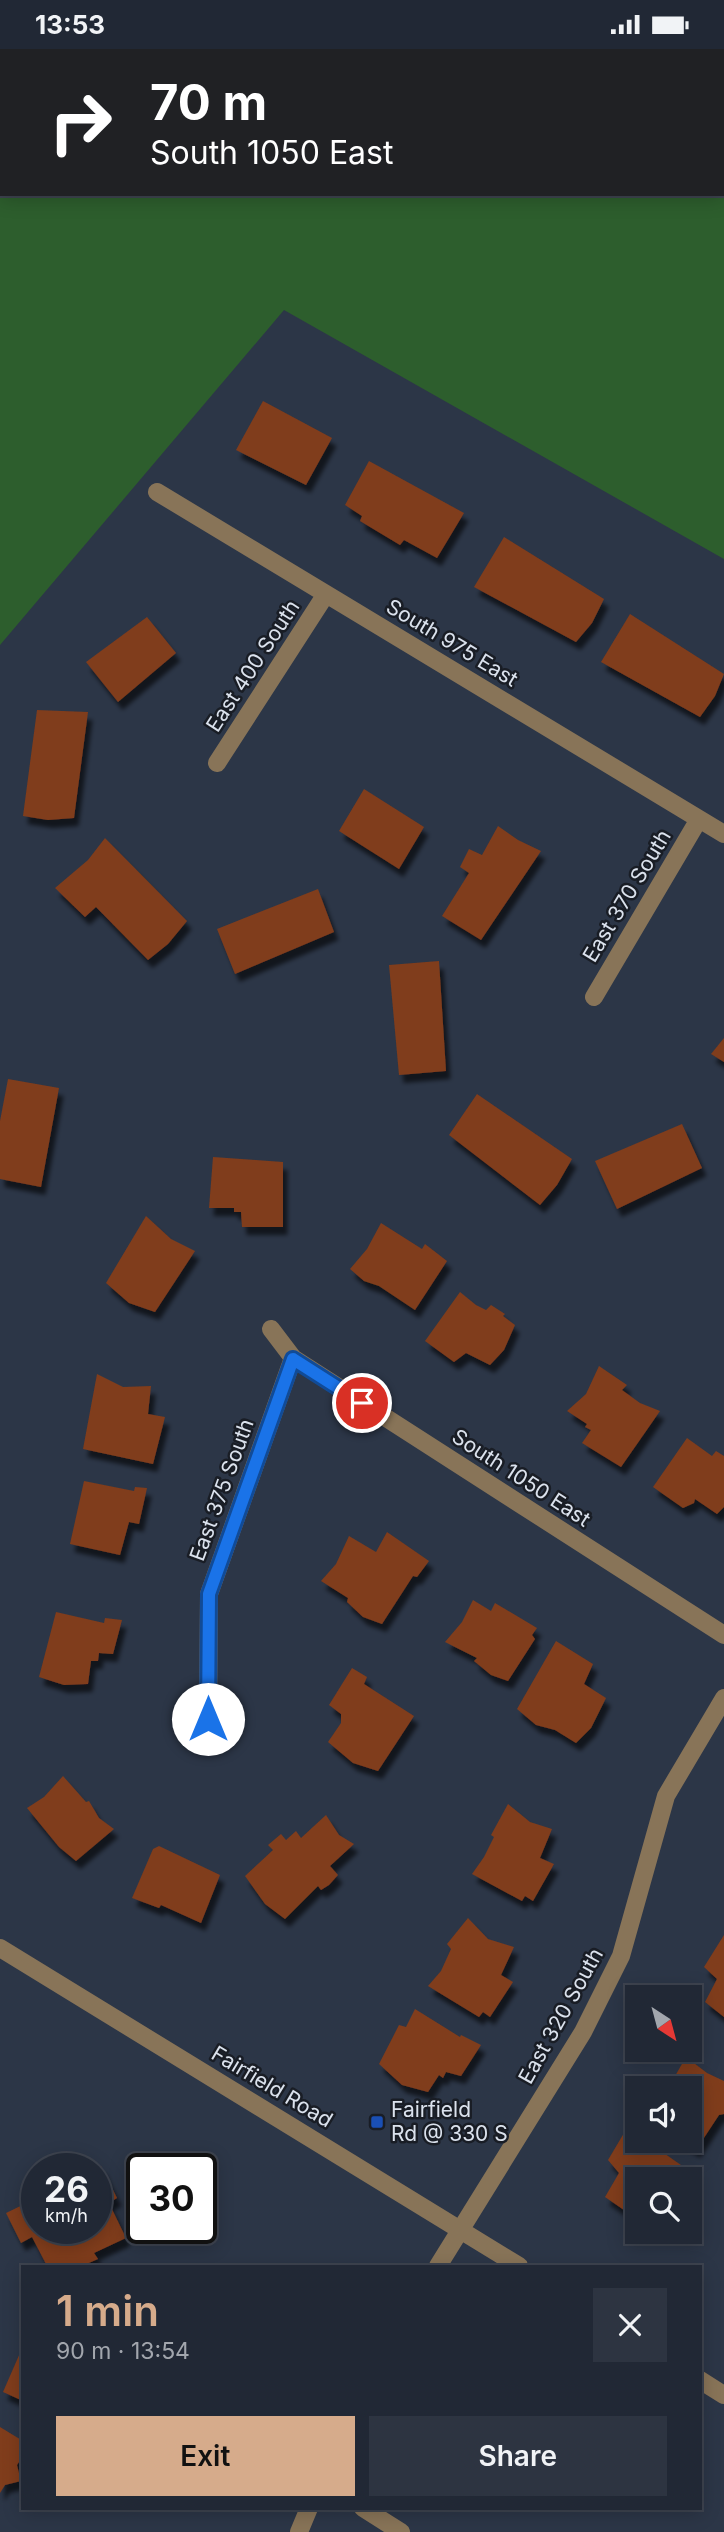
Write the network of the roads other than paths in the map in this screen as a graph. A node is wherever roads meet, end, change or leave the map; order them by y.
1 (157, 492) dead end
2 (326, 594) junction
3 (217, 763) dead end
4 (699, 819) junction
5 (724, 834) edge
6 (594, 997) dead end
7 (271, 1329) dead end
8 (293, 1359) junction
9 (724, 1635) edge
10 (724, 1698) edge
11 (208, 1719) dead end
12 (0, 1948) edge
13 (460, 2229) junction
14 (439, 2265) edge
15 (517, 2265) edge
16 (702, 2381) edge
17 (724, 2395) edge
18 (308, 2510) edge
19 (366, 2510) edge
20 (299, 2532) edge
21 (401, 2532) edge

1 - 2 street, South 975 East
2 - 3 street, East 400 South
2 - 4 street, South 975 East
4 - 5 street, South 975 East
4 - 6 street, East 370 South
7 - 8 street
8 - 9 street, South 1050 East
8 - 11 street, East 375 South
10 - 13 street, East 320 South
12 - 13 street, Fairfield Road
13 - 14 street, East 320 South
13 - 15 street, Fairfield Road
16 - 17 street
18 - 20 street
19 - 21 street

